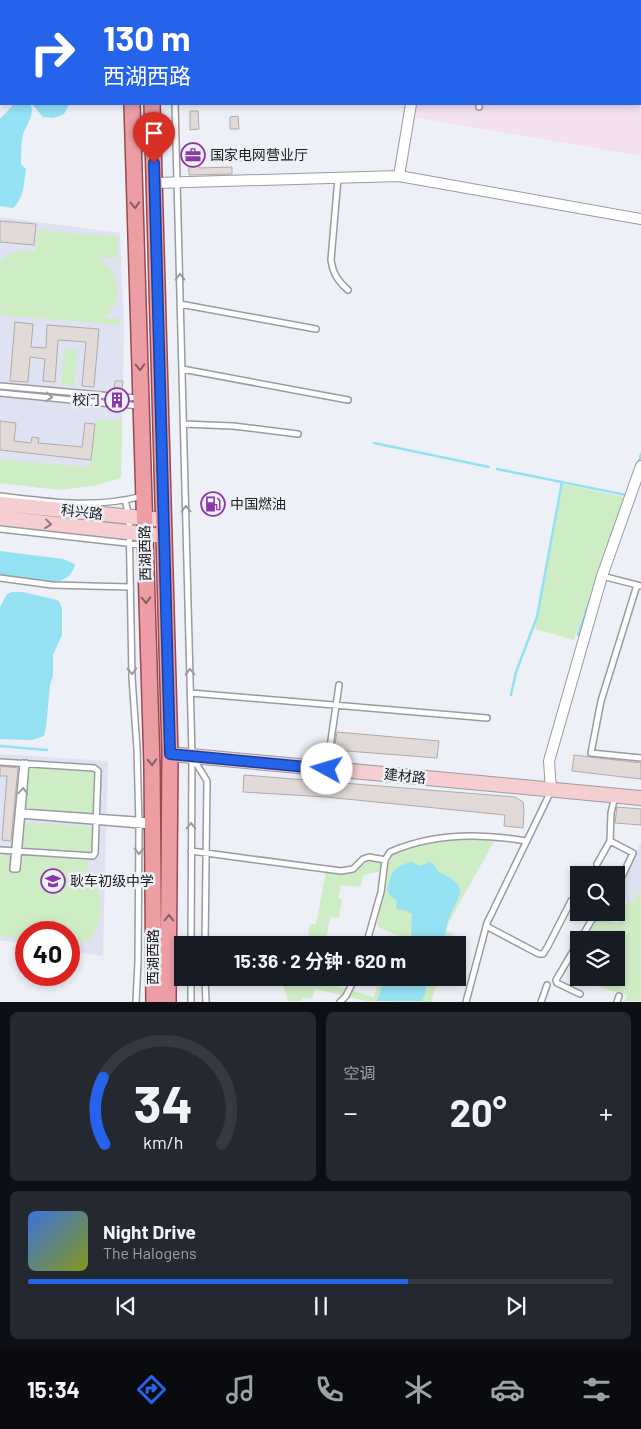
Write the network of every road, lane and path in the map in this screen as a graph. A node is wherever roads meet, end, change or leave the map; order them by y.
1 (132, 105) edge
2 (152, 105) edge
3 (175, 105) edge
4 (410, 105) edge
5 (399, 176) junction
6 (338, 178) junction
7 (155, 183) junction
8 (177, 183) junction
9 (641, 219) edge
10 (348, 290) dead end
11 (180, 304) junction
12 (316, 329) dead end
13 (182, 369) junction
14 (0, 386) edge
15 (0, 392) edge
16 (112, 396) dead end
17 (121, 397) dead end
18 (348, 400) dead end
19 (141, 402) junction
20 (113, 404) dead end
21 (120, 404) dead end
22 (184, 424) junction
23 (298, 434) dead end
24 (641, 466) edge
25 (0, 496) edge
26 (143, 496) junction
27 (125, 500) junction
28 (0, 504) edge
29 (136, 517) junction
30 (0, 518) edge
31 (164, 520) junction
32 (0, 529) edge
33 (163, 536) junction
34 (128, 538) junction
35 (144, 540) junction
36 (602, 576) junction
37 (0, 578) edge
38 (639, 585) edge
39 (130, 587) junction
40 (339, 685) dead end
41 (190, 693) junction
42 (336, 705) junction
43 (487, 718) dead end
44 (170, 754) junction
45 (192, 756) junction
46 (641, 758) edge
47 (0, 762) edge
48 (24, 763) junction
49 (327, 769) junction
50 (551, 790) junction
51 (615, 796) junction
52 (641, 798) edge
53 (21, 814) junction
54 (96, 820) junction
55 (146, 823) junction
56 (610, 841) junction
57 (526, 842) junction
58 (0, 850) edge
59 (17, 851) junction
60 (191, 851) junction
61 (207, 853) junction
62 (385, 860) junction
63 (597, 864) dead end
64 (625, 870) edge
65 (570, 901) dead end
66 (486, 926) junction
67 (191, 936) edge
68 (205, 936) edge
69 (369, 936) edge
70 (570, 956) edge
71 (547, 985) dead end
72 (191, 986) edge
73 (205, 986) edge
74 (352, 986) edge
75 (580, 994) dead end
76 (136, 1002) edge
77 (154, 1002) edge
78 (168, 1002) edge
79 (191, 1002) edge
80 (206, 1002) edge
81 (340, 1002) edge
82 (466, 1002) edge
83 (541, 1002) edge

1 -> 19 main road, 西湖西路
2 - 7 main road, 西湖西路
3 - 8 lane
4 - 5 street
5 - 6 street
5 - 9 street
6 - 8 street
6 - 10 lane
7 - 8 street
7 - 31 main road, 西湖西路
11 -> 8 lane
11 - 12 lane
11 - 13 lane
13 - 18 lane
13 - 22 lane
14 - 16 lane
15 -> 20 lane
17 - 19 lane
19 - 21 lane
19 - 26 main road, 西湖西路
22 - 23 lane
41 -> 22 lane
24 - 36 street
25 - 27 lane
26 - 27 lane
26 - 29 main road, 西湖西路
27 - 29 lane
28 - 29 street, 科兴路
29 - 31 street, 科兴路
29 - 34 lane
29 - 35 main road, 西湖西路
30 -> 34 street, 科兴路
31 - 33 main road, 西湖西路
32 - 34 lane
33 - 35 street, 科兴路
33 - 44 main road, 西湖西路
34 - 35 street, 科兴路
34 - 39 lane
35 -> 55 main road, 西湖西路
36 - 38 lane
36 - 50 street
37 - 39 lane
38 - 46 lane
39 -> 55 lane
40 - 42 lane
41 - 42 lane
41 - 45 lane
42 - 43 lane
42 - 49 lane
44 - 45 street, 建材路
78 -> 44 main road, 西湖西路
45 - 49 street, 建材路
60 -> 45 lane
45 - 61 lane
47 - 48 lane
48 - 53 lane
48 - 54 lane
49 - 50 street, 建材路
50 - 51 street, 建材路
50 - 57 lane
51 - 52 street, 建材路
51 - 56 lane
53 - 54 lane
53 - 59 lane
54 - 55 lane
54 - 59 lane
55 -> 76 lane
55 - 77 main road, 西湖西路
56 - 63 lane
56 - 64 lane
57 - 62 lane
57 - 66 lane
58 - 59 lane
60 - 61 lane
60 - 67 lane
61 - 62 lane
61 - 68 lane
62 - 69 lane
65 - 66 lane
66 - 82 lane
70 - 75 lane
71 - 83 lane
72 - 79 lane
73 - 80 lane
74 - 81 lane

